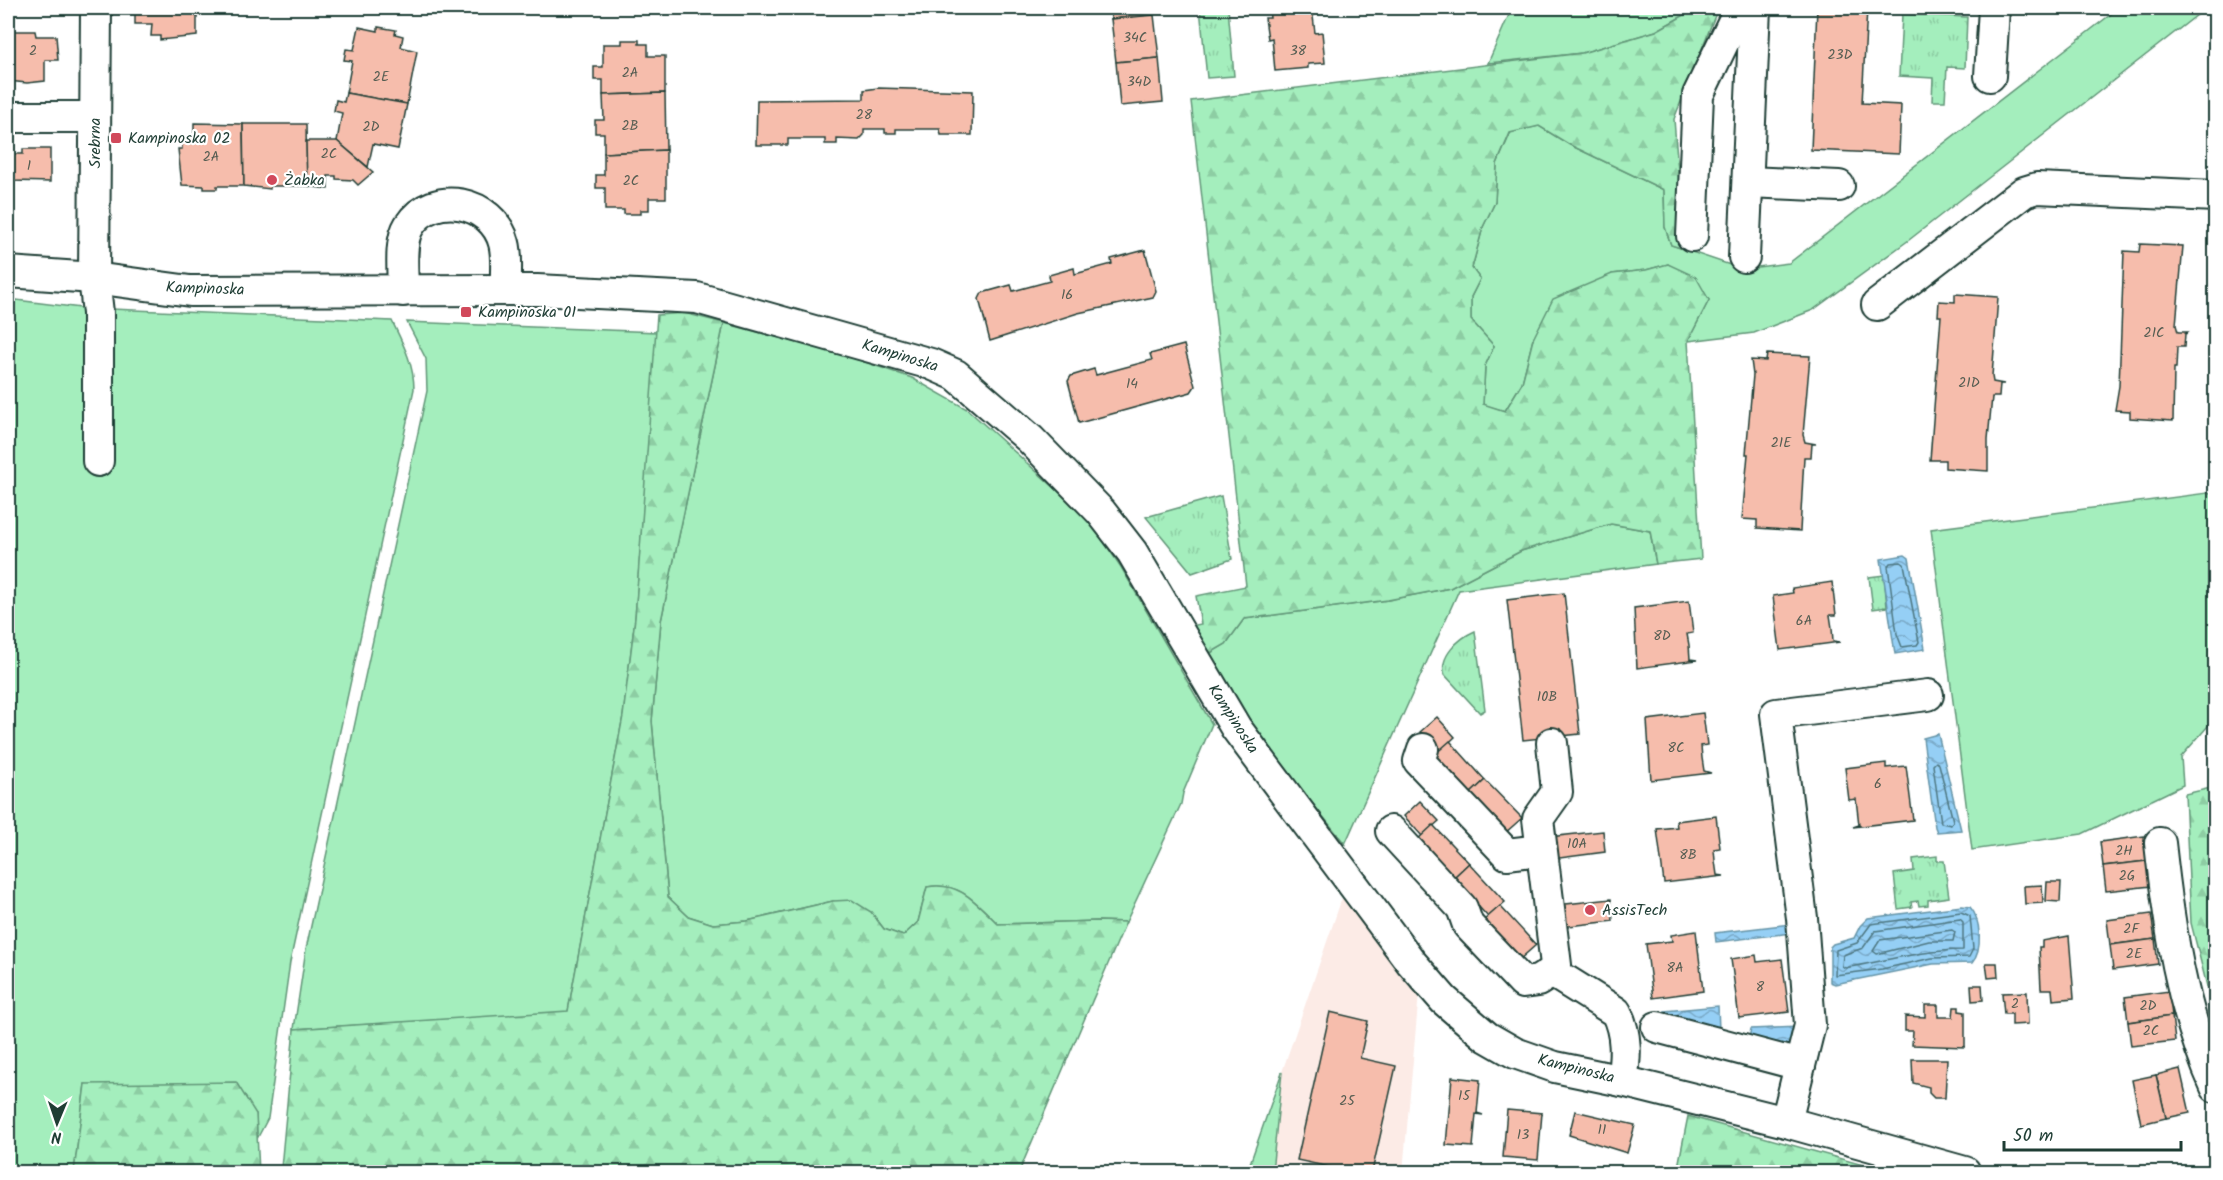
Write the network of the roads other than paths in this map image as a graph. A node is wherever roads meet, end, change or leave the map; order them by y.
1 (96, 8) edge
2 (1740, 8) edge
3 (1755, 8) edge
4 (1994, 8) edge
5 (1990, 76) dead end
6 (8, 117) edge
7 (95, 117) junction
8 (1748, 182) junction
9 (1839, 186) dead end
10 (2216, 196) edge
11 (1692, 236) dead end
12 (1744, 257) dead end
13 (8, 272) edge
14 (94, 278) junction
15 (506, 290) junction
16 (403, 291) junction
17 (1877, 305) dead end
18 (98, 461) dead end
19 (1928, 695) dead end
20 (1552, 743) dead end
21 (1423, 749) dead end
22 (1391, 831) dead end
23 (2160, 843) dead end
24 (1541, 850) junction
25 (1552, 972) junction
26 (1657, 1027) dead end
27 (1800, 1065) junction
28 (1622, 1081) junction
29 (2216, 1087) edge
30 (1786, 1122) junction
31 (1965, 1173) edge

1 - 7 street, Srebrna
2 - 11 street
3 - 8 street
4 - 5 street
6 - 7 street
7 - 14 street, Srebrna
8 - 9 street
8 - 12 street
10 - 17 street
13 - 14 street, Kampinoska
14 - 16 street, Kampinoska
14 - 18 street, Srebrna
15 - 16 street, Kampinoska
15 - 16 street
15 - 28 street, Kampinoska
19 - 27 street
20 - 24 street
21 - 24 street
22 - 25 street
23 - 29 street
24 - 25 street
25 - 28 street
26 - 27 street
27 - 30 street
28 - 30 street, Kampinoska
30 - 31 street, Kampinoska

